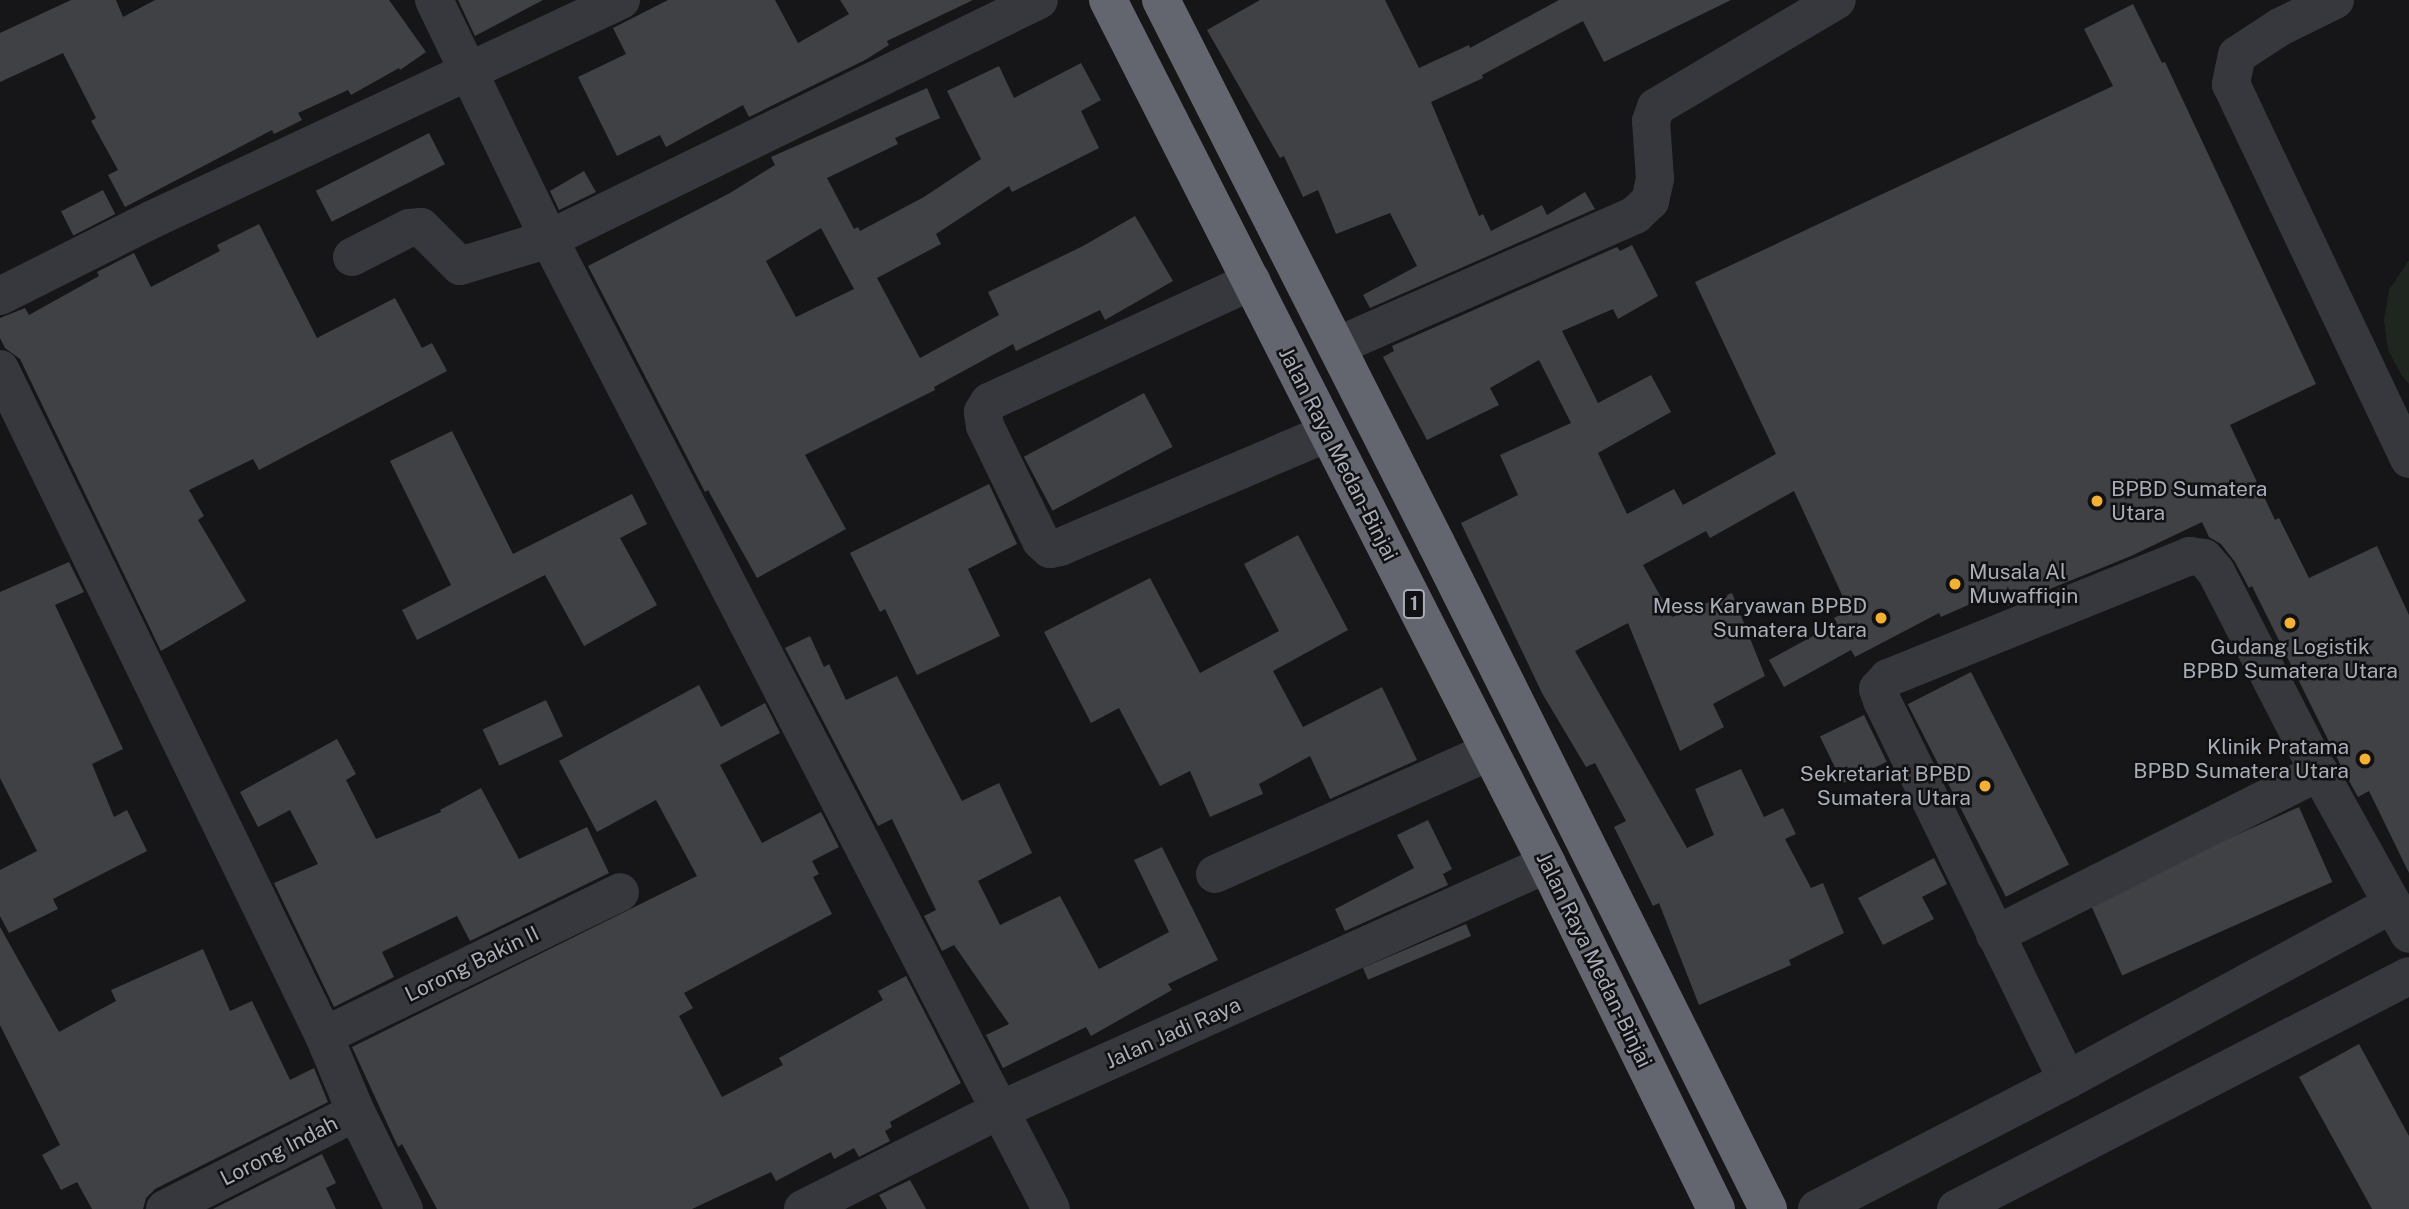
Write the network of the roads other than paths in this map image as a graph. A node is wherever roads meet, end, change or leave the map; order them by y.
1 (434, 0) edge
2 (621, 0) edge
3 (1039, 0) edge
4 (1108, 0) edge
5 (1161, 0) edge
6 (1837, 0) edge
7 (2335, 0) edge
8 (469, 72) junction
9 (549, 239) junction
10 (352, 257) dead end
11 (1252, 282) junction
12 (0, 296) edge
13 (1337, 346) junction
14 (0, 369) edge
15 (1327, 433) junction
16 (2409, 459) edge
17 (1489, 752) junction
18 (2319, 772) junction
19 (1547, 864) junction
20 (1215, 874) dead end
21 (621, 891) dead end
22 (2401, 919) edge
23 (1995, 935) junction
24 (2409, 976) edge
25 (324, 1036) junction
26 (2067, 1080) junction
27 (1000, 1110) junction
28 (356, 1112) junction
29 (165, 1209) edge
30 (404, 1209) edge
31 (803, 1209) edge
32 (1051, 1209) edge
33 (1716, 1209) edge
34 (1768, 1209) edge
35 (1817, 1209) edge
36 (1956, 1209) edge

1 - 8 street
2 - 8 street
3 - 9 street
4 - 11 highway, Jalan Raya Medan-Binjai / 1
5 - 13 highway, Jalan Raya Medan-Binjai / 1
6 - 13 street
7 - 16 street
8 - 9 street
8 - 12 street
9 - 10 street
9 - 27 street
11 - 15 highway, Jalan Raya Medan-Binjai / 1
11 - 15 street
13 - 34 highway, Jalan Raya Medan-Binjai / 1
14 - 25 street
15 - 17 highway, Jalan Raya Medan-Binjai / 1
17 - 19 highway, Jalan Raya Medan-Binjai / 1
17 - 20 street
18 - 22 street
18 - 23 street
18 - 23 street
19 - 27 street, Jalan Jadi Raya
19 - 33 highway, Jalan Raya Medan-Binjai / 1
21 - 25 street, Lorong Bakin II
22 - 26 street
23 - 26 street
24 - 36 street
25 - 28 street
26 - 35 street
27 - 31 street, Jalan Jadi Raya
27 - 32 street
28 - 29 street, Lorong Indah
28 - 30 street

